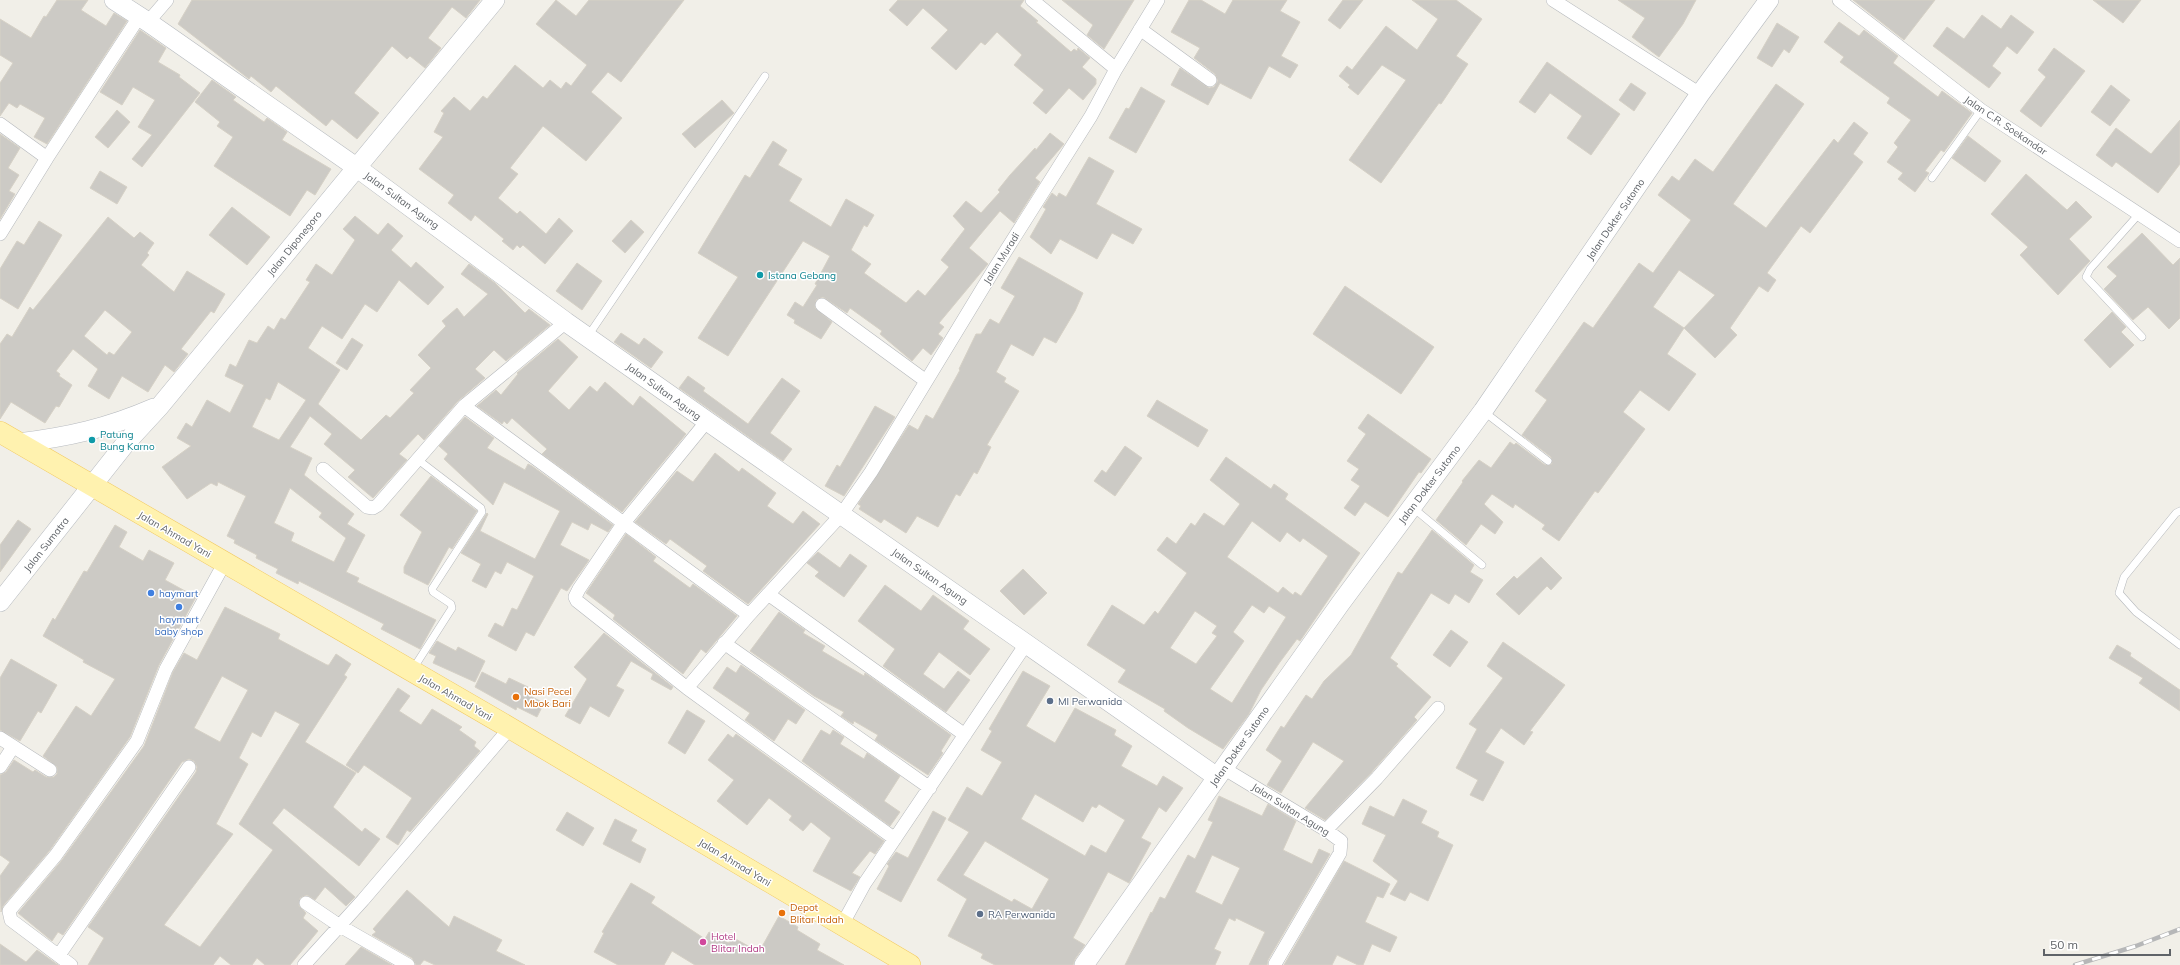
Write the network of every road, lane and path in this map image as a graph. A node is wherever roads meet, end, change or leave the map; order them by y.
1 (114, 0) edge
2 (167, 0) edge
3 (495, 0) edge
4 (1032, 0) edge
5 (1158, 0) edge
6 (1553, 0) edge
7 (1769, 0) edge
8 (1839, 0) edge
9 (144, 19) junction
10 (1140, 29) junction
11 (1116, 69) junction
12 (765, 76) dead end
13 (1210, 80) dead end
14 (1700, 94) junction
15 (1981, 110) junction
16 (0, 124) edge
17 (47, 158) junction
18 (356, 167) junction
19 (1932, 178) dead end
20 (2140, 214) junction
21 (0, 234) edge
22 (2180, 241) edge
23 (822, 305) dead end
24 (566, 322) junction
25 (588, 336) junction
26 (2142, 337) dead end
27 (926, 382) junction
28 (160, 406) junction
29 (464, 406) junction
30 (1482, 411) junction
31 (707, 421) junction
32 (0, 432) edge
33 (18, 443) junction
34 (417, 459) junction
35 (1548, 461) dead end
36 (322, 469) dead end
37 (93, 486) junction
38 (1412, 507) junction
39 (2180, 511) edge
40 (842, 515) junction
41 (623, 524) junction
42 (225, 562) junction
43 (1482, 565) dead end
44 (768, 594) junction
45 (0, 602) edge
46 (749, 615) junction
47 (724, 642) junction
48 (1026, 644) junction
49 (2180, 645) edge
50 (411, 671) junction
51 (687, 688) junction
52 (1438, 708) dead end
53 (510, 728) junction
54 (965, 735) junction
55 (0, 738) edge
56 (13, 747) junction
57 (0, 767) edge
58 (189, 767) dead end
59 (50, 770) dead end
60 (1220, 772) junction
61 (930, 788) junction
62 (1326, 830) junction
63 (896, 839) junction
64 (306, 903) dead end
65 (842, 925) junction
66 (340, 926) junction
67 (59, 955) junction
68 (1275, 964) dead end
69 (71, 965) edge
70 (304, 965) edge
71 (408, 965) edge
72 (910, 965) edge
73 (1084, 965) edge

1 - 9 main road, Jalan Sultan Agung
2 - 9 street
3 - 18 main road, Jalan Diponegoro
4 - 11 street
5 - 10 street, Jalan Muradi
6 - 14 street
7 - 14 main road, Jalan Dokter Sutomo
8 - 15 street, Jalan C.R. Soekandar
9 - 17 street
9 - 18 main road, Jalan Sultan Agung
10 - 11 street, Jalan Muradi
10 - 13 street
11 - 27 street, Jalan Muradi
12 - 25 lane
14 - 30 main road, Jalan Dokter Sutomo
15 - 19 lane
15 - 20 street, Jalan C.R. Soekandar
16 - 17 street
17 - 21 street
18 - 24 main road, Jalan Sultan Agung
18 - 28 main road, Jalan Diponegoro
20 - 22 street, Jalan C.R. Soekandar
20 - 26 lane
23 - 27 street
24 - 25 main road, Jalan Sultan Agung
24 - 29 street
25 - 31 main road, Jalan Sultan Agung
27 - 40 street, Jalan Muradi
28 - 33 main road
28 - 37 main road, Jalan Diponegoro
29 - 34 street
29 - 41 street
30 - 35 lane
30 - 38 main road, Jalan Dokter Sutomo
31 - 40 main road, Jalan Sultan Agung
31 - 41 street
32 - 33 main road, Jalan Ahmad Yani
33 - 37 main road, Jalan Ahmad Yani
34 - 36 street
34 - 50 lane
37 - 42 main road, Jalan Ahmad Yani
37 - 45 main road, Jalan Sumatra
38 - 43 lane
38 - 60 main road, Jalan Dokter Sutomo
39 - 49 lane
40 - 44 street, Jalan Muradi
40 - 48 main road, Jalan Sultan Agung
41 - 46 street
41 - 51 street
42 - 50 main road, Jalan Ahmad Yani
42 - 67 street
44 - 46 street, Jalan Muradi
44 - 54 street
46 - 47 street, Jalan Muradi
47 - 51 street, Jalan Muradi
47 - 61 street
48 - 54 street
48 - 60 main road, Jalan Sultan Agung
50 - 53 main road, Jalan Ahmad Yani
51 - 63 street
52 - 62 street
53 - 65 main road, Jalan Ahmad Yani
53 - 66 street
54 - 61 street
55 - 56 street
56 - 57 street
56 - 59 street
58 - 67 street
60 - 62 street, Jalan Sultan Agung
60 - 73 main road, Jalan Dokter Sutomo
61 - 63 street
62 - 68 street, Jalan Sultan Agung
63 - 65 street
64 - 66 street
65 - 72 main road, Jalan Ahmad Yani
66 - 70 street
66 - 71 street
67 - 69 street

